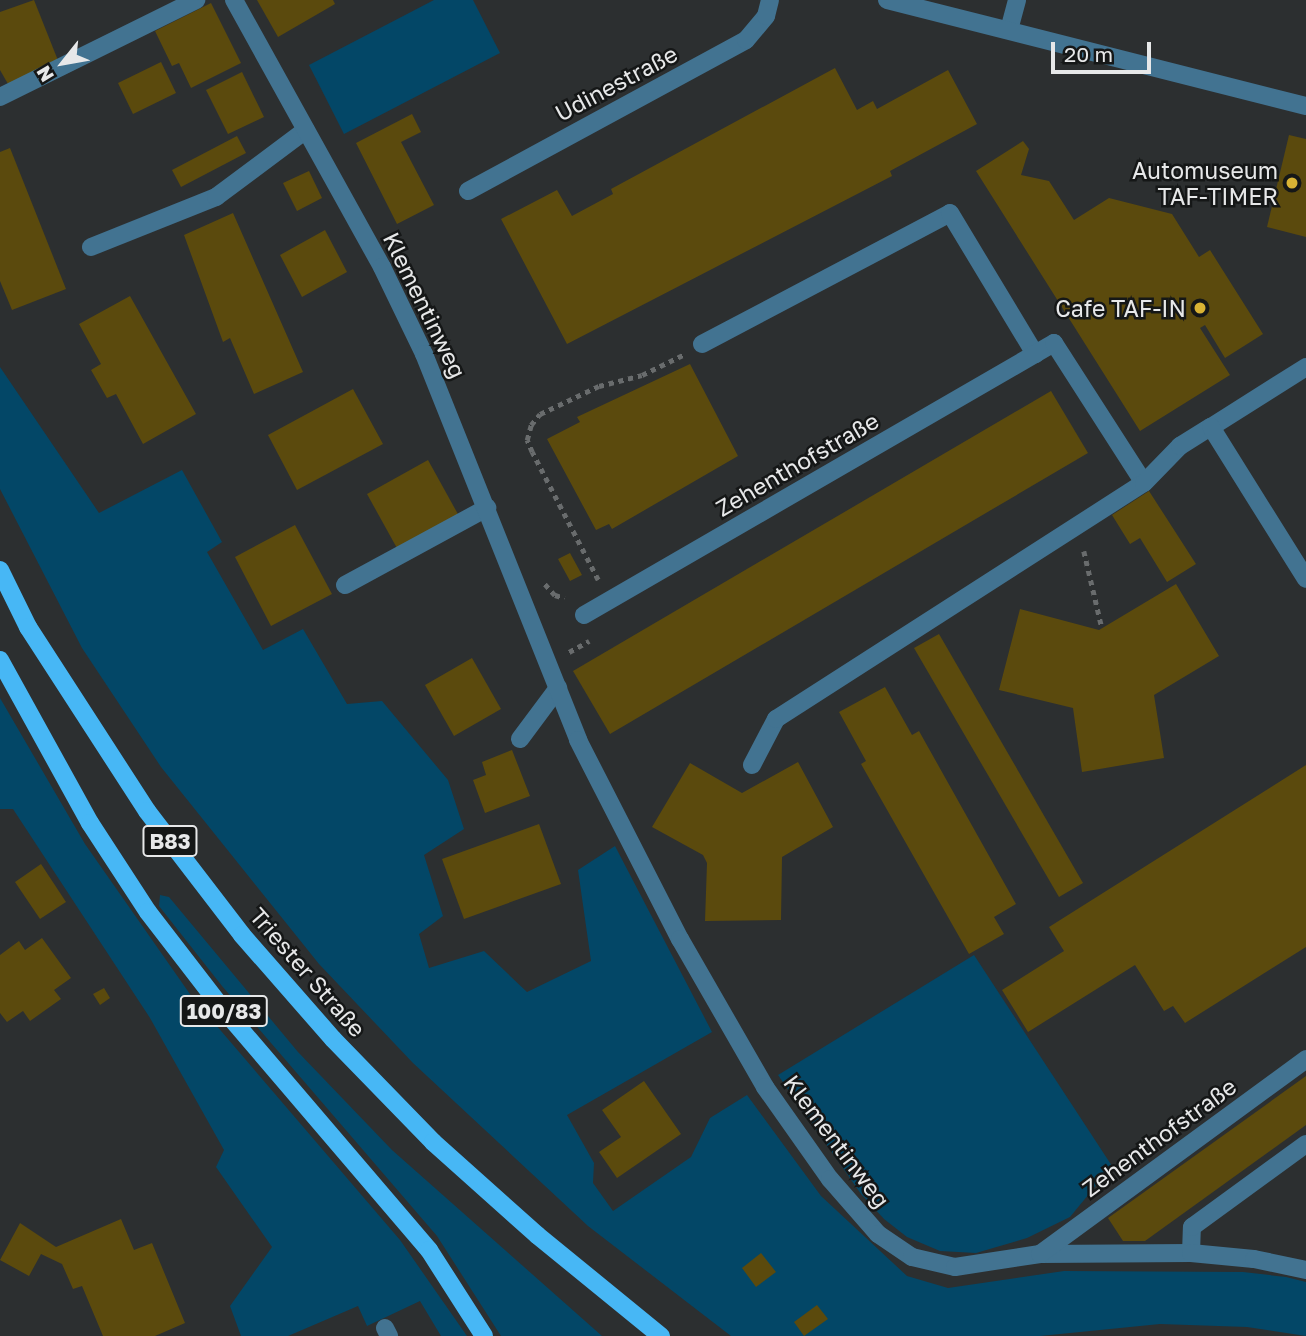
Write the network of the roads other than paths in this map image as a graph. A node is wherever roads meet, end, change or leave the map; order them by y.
1 (197, 0) edge
2 (234, 0) edge
3 (770, 0) edge
4 (887, 0) edge
5 (1017, 0) edge
6 (1009, 30) junction
7 (0, 97) edge
8 (1306, 106) edge
9 (306, 130) junction
10 (468, 191) dead end
11 (91, 247) dead end
12 (702, 344) road end
13 (1035, 354) junction
14 (1306, 367) edge
15 (1211, 427) junction
16 (1144, 483) junction
17 (487, 508) junction
18 (0, 570) edge
19 (1306, 579) edge
20 (345, 585) dead end
21 (584, 615) road end
22 (0, 660) edge
23 (558, 688) junction
24 (520, 740) dead end
25 (752, 765) dead end
26 (1306, 1059) edge
27 (1306, 1144) edge
28 (1191, 1253) junction
29 (1040, 1254) junction
30 (1306, 1270) edge
31 (484, 1336) edge
32 (661, 1336) edge

1 - 7 street
2 - 9 street, Klementinweg
3 - 10 street, Udinestraße
4 - 6 street
5 - 6 street
6 - 8 street
9 - 11 street
9 - 17 street, Klementinweg
12 - 13 street
13 - 16 street
13 - 21 street, Zehenthofstraße
14 - 15 street
15 - 16 street
15 - 19 street
16 - 25 street
17 - 20 street
17 - 23 street, Klementinweg
18 - 32 main road, Triester Straße / B83
22 - 31 main road, 100/83
23 - 24 street
23 - 29 street, Klementinweg
26 - 29 street, Zehenthofstraße
27 - 28 street
28 - 29 street, Klementinweg
28 - 30 street, Klementinweg

